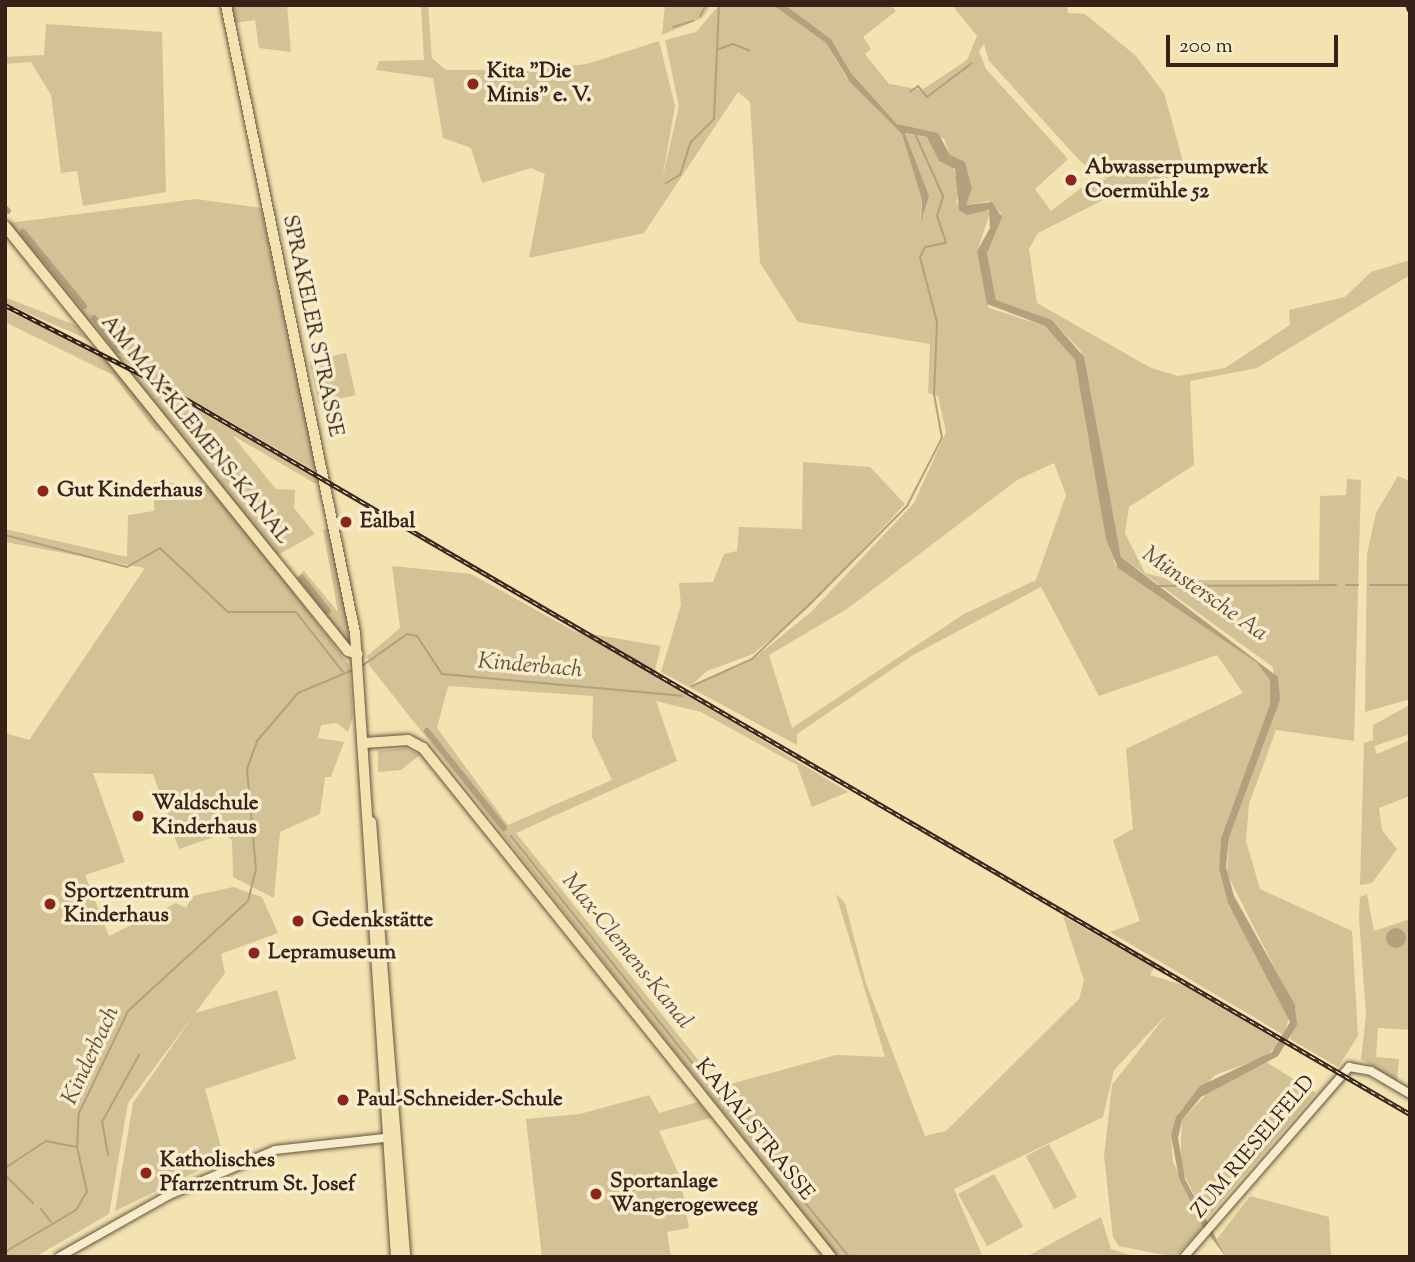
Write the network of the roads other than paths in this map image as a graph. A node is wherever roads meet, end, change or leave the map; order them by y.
1 (226, 5) edge
2 (5, 226) edge
3 (359, 662) junction
4 (365, 743) junction
5 (370, 820) junction
6 (1410, 1094) edge
7 (393, 1137) junction
8 (59, 1257) edge
9 (396, 1257) edge
10 (405, 1257) edge
11 (831, 1257) edge
12 (1184, 1257) edge

1 - 3 main road, SPRAKELER STRASSE
2 - 3 main road, AM MAX-KLEMENS-KANAL
3 - 4 main road, SPRAKELER STRASSE
4 - 5 main road, SPRAKELER STRASSE
4 - 11 main road, KANALSTRASSE
5 - 7 main road
5 - 7 main road
6 - 12 street, ZUM RIESELFELD
7 - 8 street
7 - 9 main road
7 - 10 main road

